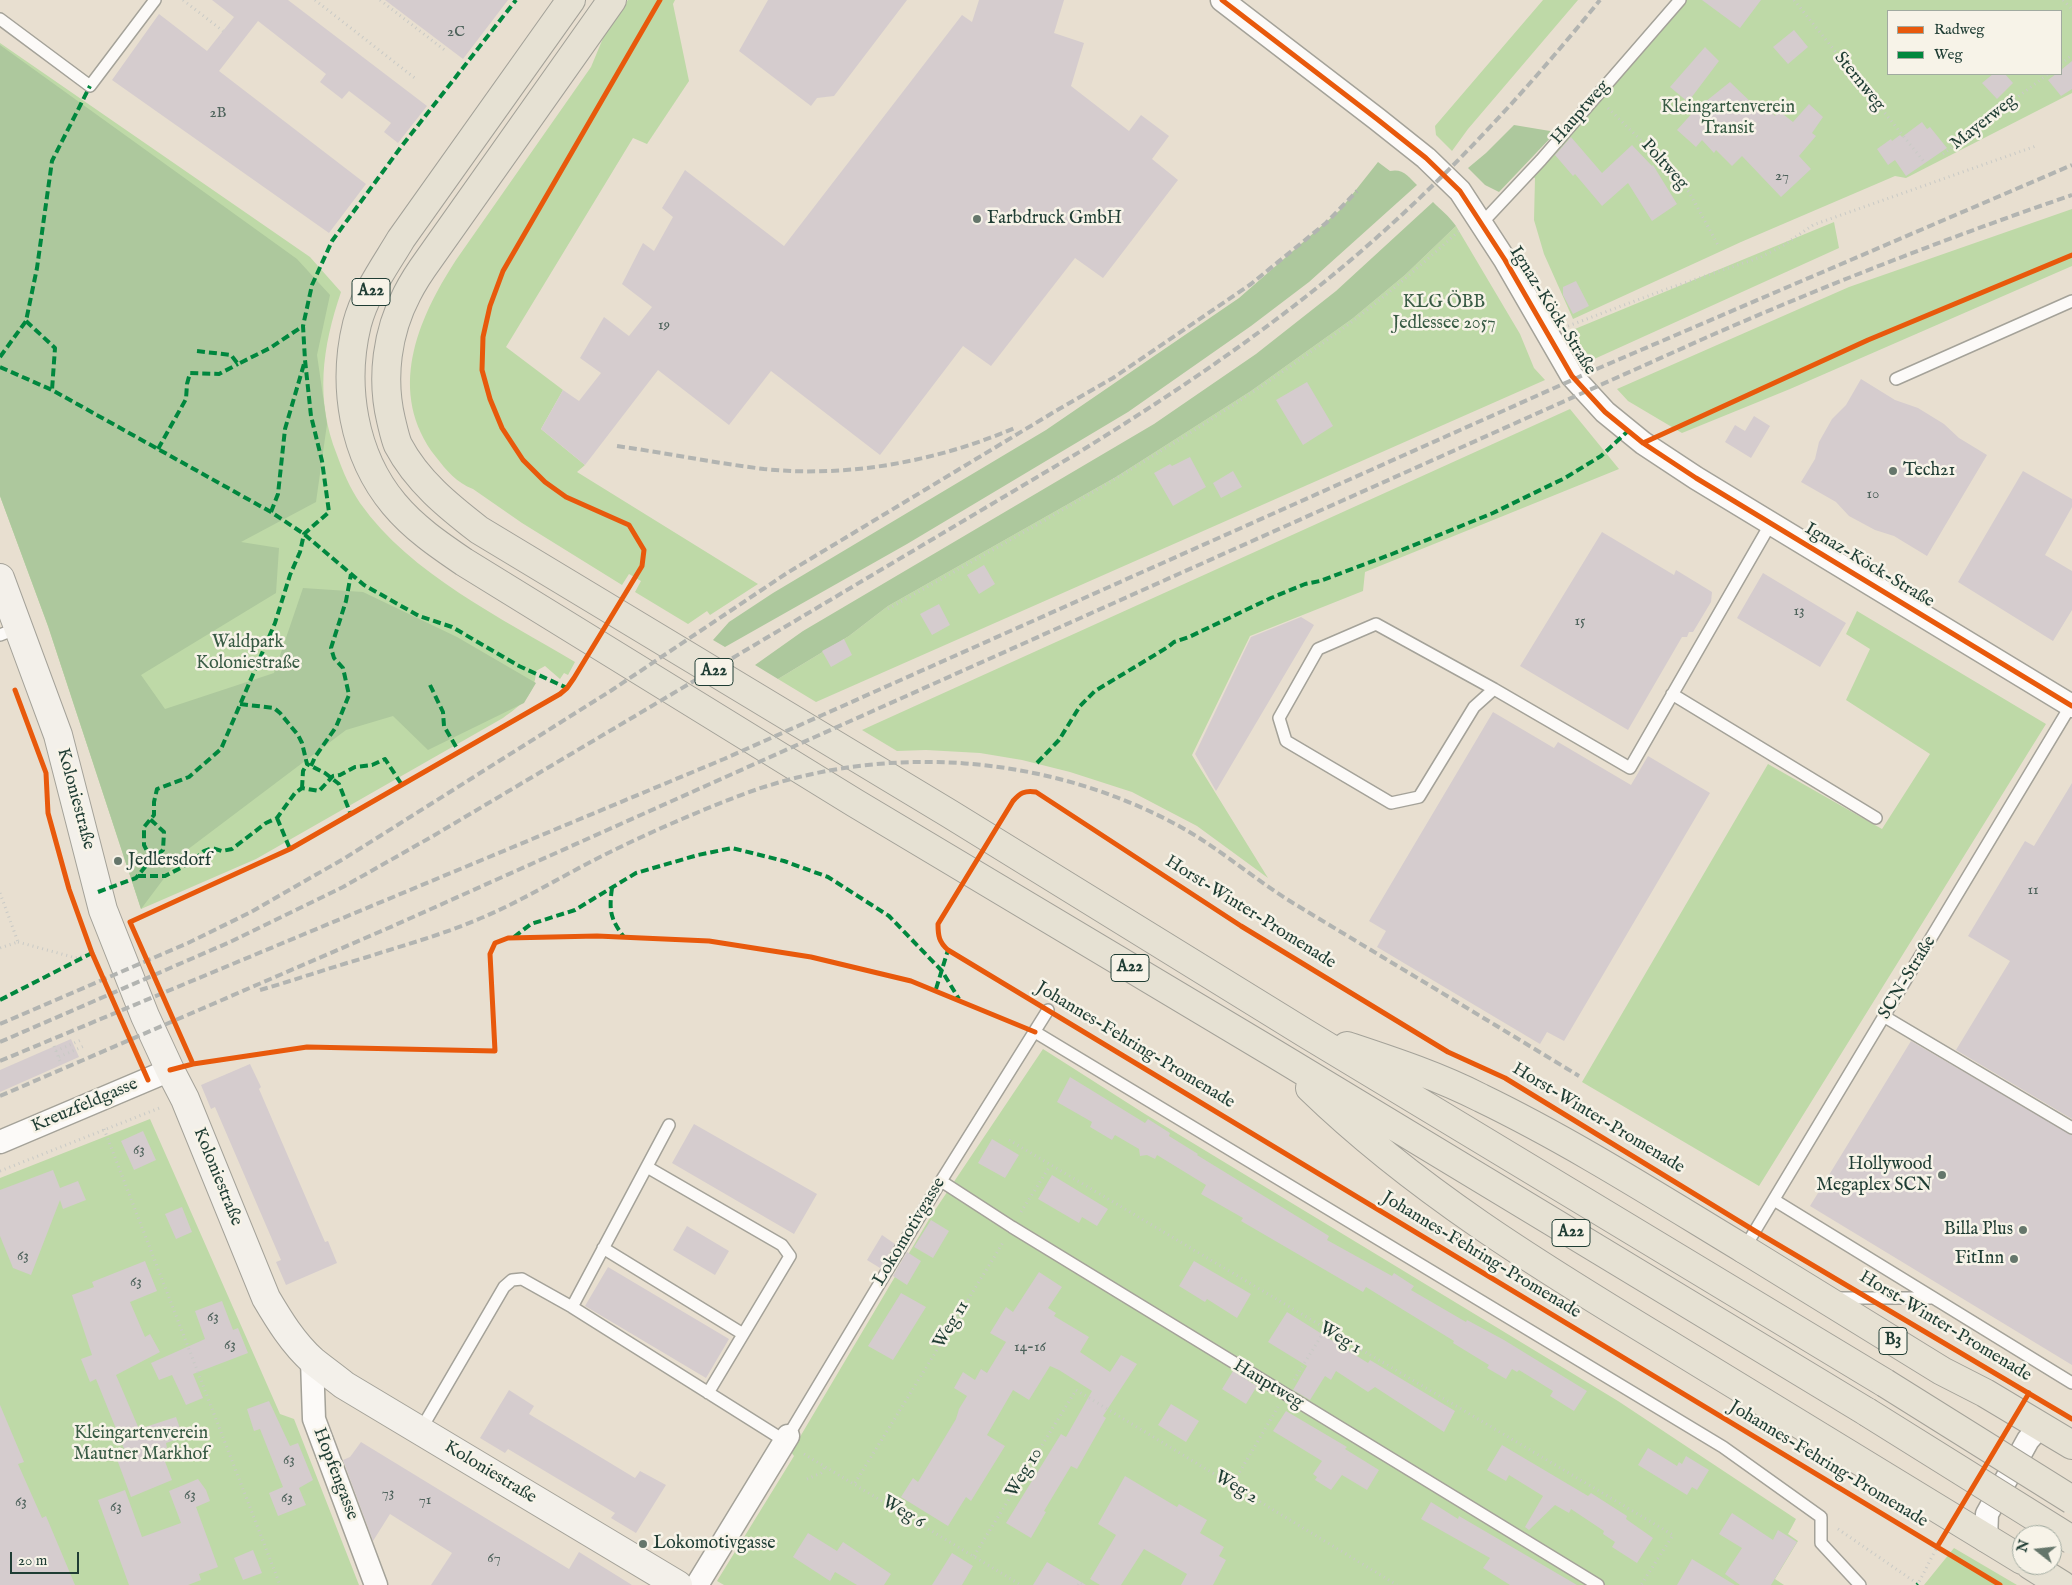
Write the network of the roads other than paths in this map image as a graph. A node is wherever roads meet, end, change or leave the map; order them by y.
1 (155, 0) edge
2 (571, 0) edge
3 (612, 0) edge
4 (1222, 0) edge
5 (1680, 0) edge
6 (0, 19) edge
7 (1479, 220) junction
8 (2072, 301) edge
9 (1896, 379) dead end
10 (1771, 523) junction
11 (0, 578) edge
12 (9, 631) edge
13 (1494, 690) junction
14 (1672, 694) junction
15 (2071, 705) edge
16 (1876, 818) dead end
17 (1048, 1010) dead end
18 (1885, 1016) junction
19 (1035, 1032) junction
20 (1304, 1033) junction
21 (1275, 1054) junction
22 (170, 1070) junction
23 (669, 1125) dead end
24 (2072, 1128) edge
25 (0, 1142) edge
26 (647, 1167) junction
27 (941, 1181) junction
28 (1774, 1200) junction
29 (603, 1248) junction
30 (1744, 1250) junction
31 (1823, 1298) junction
32 (1931, 1298) junction
33 (572, 1307) junction
34 (743, 1334) junction
35 (312, 1360) junction
36 (2072, 1383) edge
37 (708, 1393) junction
38 (2044, 1428) junction
39 (420, 1431) junction
40 (787, 1439) junction
41 (2072, 1445) edge
42 (2072, 1500) edge
43 (1986, 1538) junction
44 (2072, 1540) edge
45 (2012, 1554) edge
46 (2046, 1575) edge
47 (376, 1585) edge
48 (678, 1585) edge
49 (697, 1585) edge
50 (1598, 1585) edge
51 (1860, 1585) edge
52 (2062, 1585) edge

1 - 6 lane
2 - 21 main road, A22
3 - 20 main road, A22
4 - 7 street, Ignaz-Köck-Straße
5 - 7 lane, Hauptweg
7 - 10 street, Ignaz-Köck-Straße
8 - 9 lane
10 - 14 lane
10 - 15 street, Ignaz-Köck-Straße
11 - 12 street, Koloniestraße
12 - 22 street, Koloniestraße
13 - 13 lane
13 - 14 lane
14 - 16 lane
15 - 18 lane, SCN-Straße
17 - 19 lane, Lokomotivgasse
18 - 24 lane
18 - 28 lane, SCN-Straße
19 - 27 lane, Lokomotivgasse
19 - 51 lane
20 - 30 main road
20 - 42 main road, A22, bridge
21 - 43 main road
21 - 44 main road, A22, bridge
22 - 25 street, Kreuzfeldgasse
22 - 35 street, Koloniestraße
23 - 26 lane
26 - 29 lane
26 - 34 lane
27 - 40 lane, Lokomotivgasse
27 - 50 lane, Hauptweg
28 - 30 lane, SCN-Straße
28 - 32 lane
29 - 33 lane
29 - 34 lane
30 - 31 main road, B3
31 - 32 lane
31 - 38 main road, B3
32 - 36 lane
33 - 37 lane
33 - 39 lane
34 - 37 lane
35 - 39 street, Koloniestraße
35 - 47 street, Hopfengasse
37 - 40 lane
38 - 41 main road, B3
38 - 43 street
39 - 48 street, Koloniestraße
40 - 49 street, Lokomotivgasse
43 - 45 main road
46 - 52 main road

